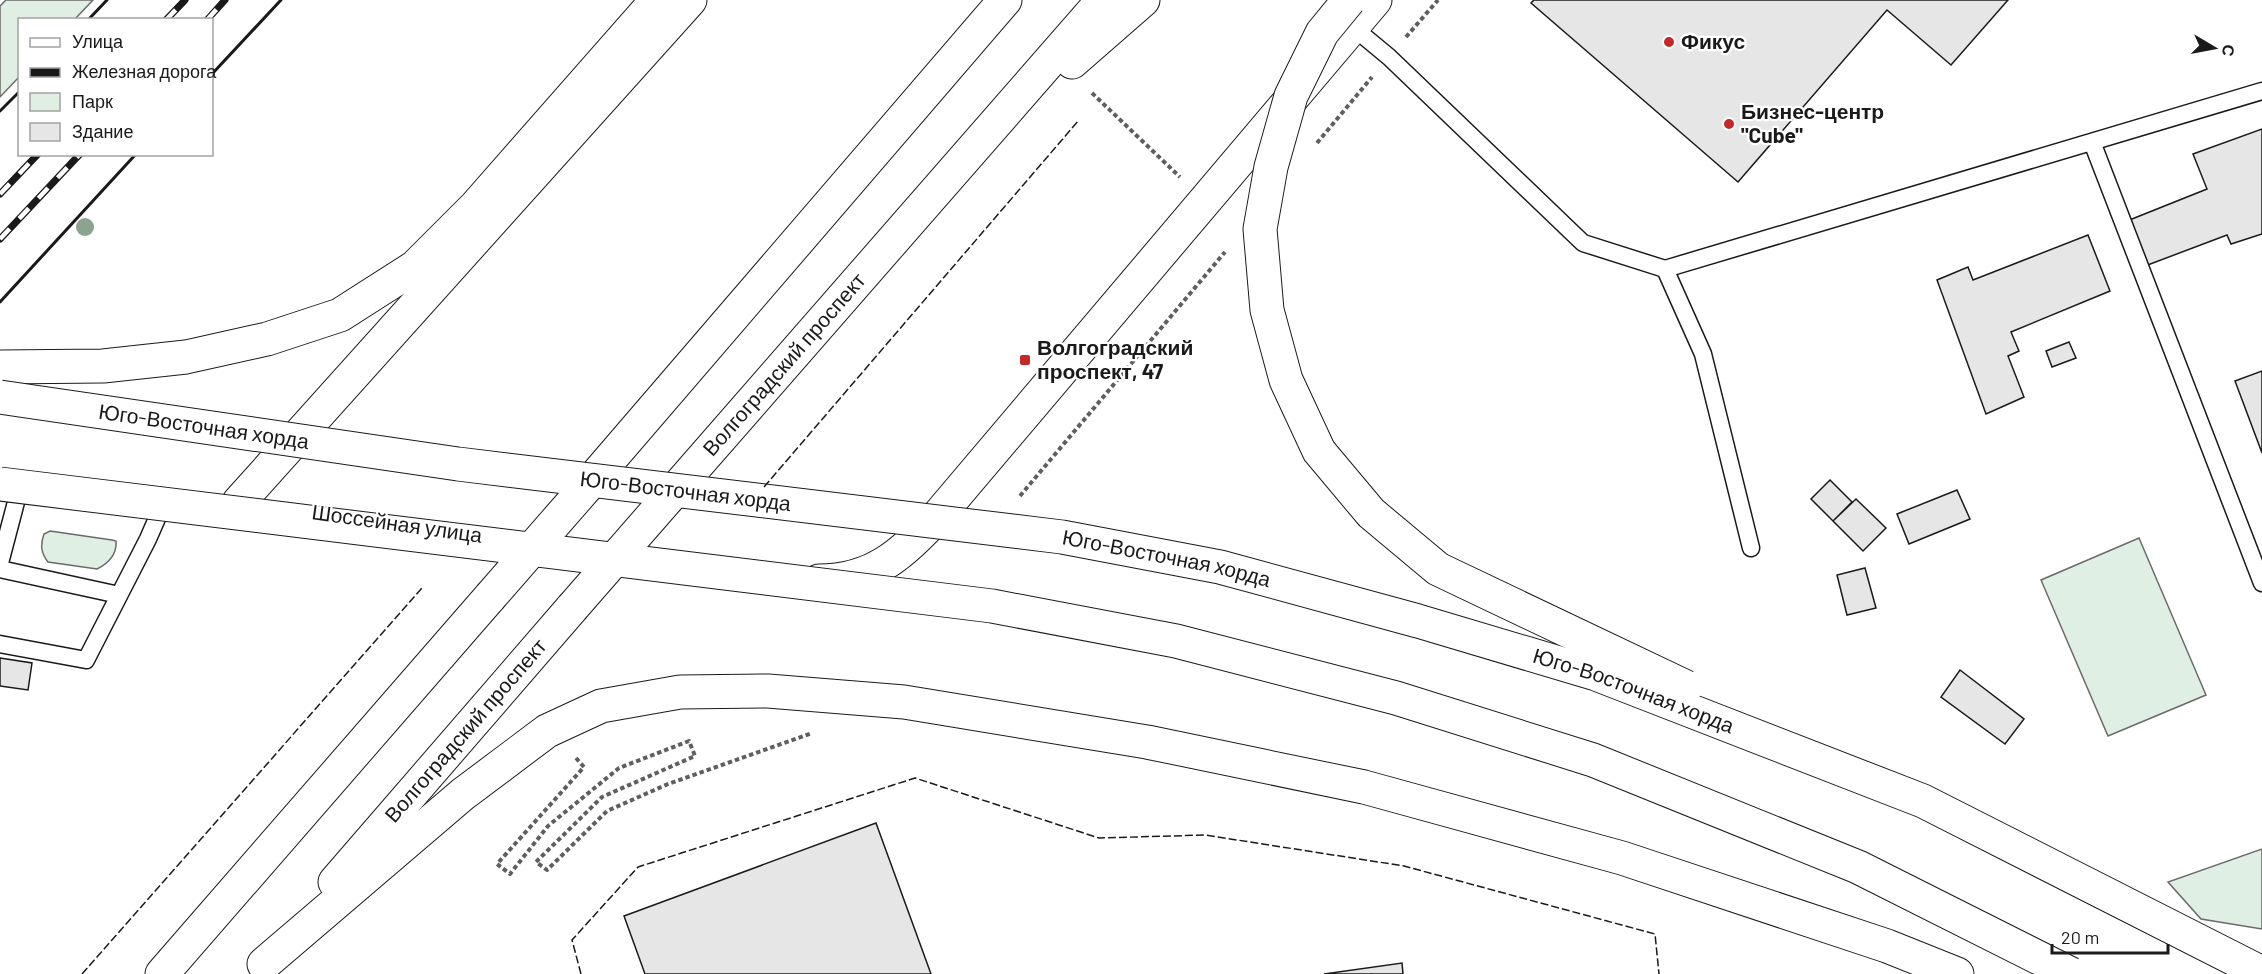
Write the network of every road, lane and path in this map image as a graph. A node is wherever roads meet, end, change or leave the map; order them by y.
1 (657, 0) edge
2 (690, 0) edge
3 (1005, 0) edge
4 (1103, 0) edge
5 (1143, 0) edge
6 (1376, 0) edge
7 (1438, 0) edge
8 (1352, 14) edge
9 (1389, 57) junction
10 (1089, 91) dead end
11 (2262, 91) edge
12 (2092, 142) junction
13 (1313, 148) dead end
14 (972, 150) junction
15 (1186, 183) dead end
16 (1229, 247) dead end
17 (1665, 269) junction
18 (0, 367) edge
19 (0, 397) edge
20 (8, 478) edge
21 (168, 493) junction
22 (1016, 501) dead end
23 (239, 502) junction
24 (1751, 548) dead end
25 (0, 563) edge
26 (0, 569) edge
27 (2262, 583) edge
28 (119, 596) junction
29 (0, 644) edge
30 (816, 731) dead end
31 (559, 741) junction
32 (1923, 801) junction
33 (260, 969) edge
34 (2262, 973) edge
35 (162, 974) edge
36 (1957, 974) edge
37 (2071, 974) edge

1 - 18 main road
2 - 23 main road
3 - 35 main road, bridge
4 - 14 main road, Волгоградский проспект
5 - 14 main road
6 - 8 main road
7 - 9 path
8 - 9 lane
8 - 23 main road, Шоссейная улица
8 - 32 main road, bridge
9 - 13 path
9 - 17 lane
10 - 15 path
11 - 12 lane
12 - 17 lane
12 - 27 lane
14 - 33 main road, Волгоградский проспект, bridge
16 - 22 path
17 - 24 lane
19 - 32 main road, Юго-Восточная хорда, bridge
20 - 21 main road, Шоссейная улица
20 - 25 lane
20 - 37 main road, bridge
21 - 23 main road, Шоссейная улица
21 - 28 lane
26 - 28 lane
28 - 29 lane
30 - 31 path
31 - 33 main road
31 - 36 main road
32 - 34 main road, Юго-Восточная хорда, bridge

